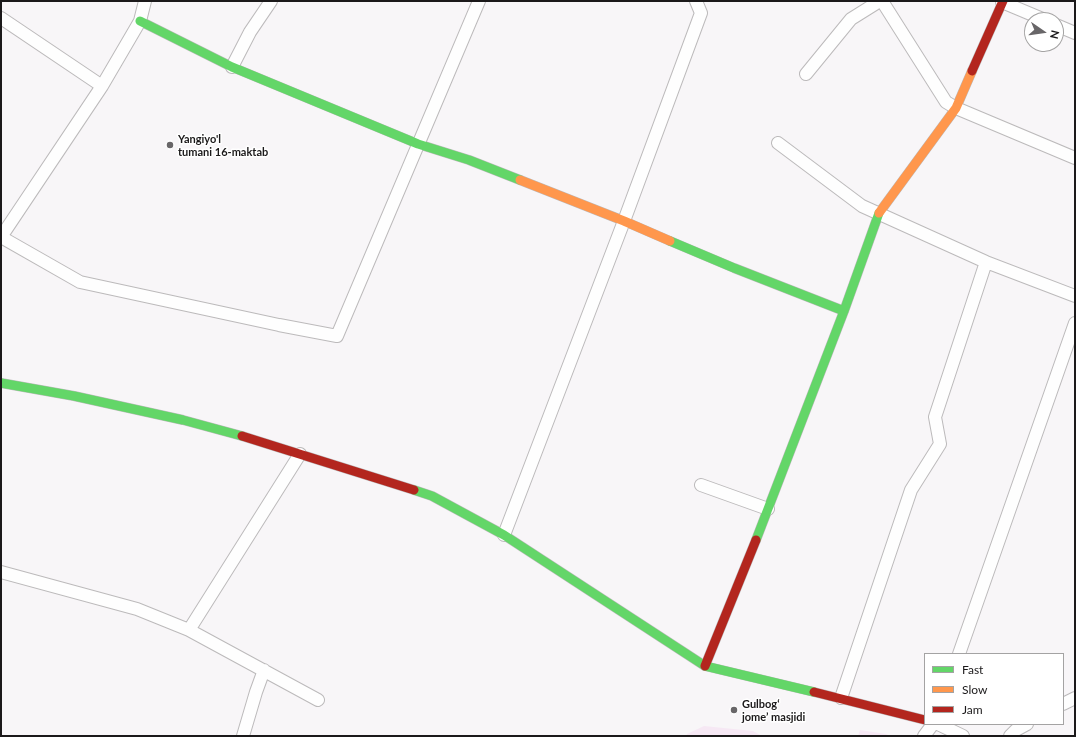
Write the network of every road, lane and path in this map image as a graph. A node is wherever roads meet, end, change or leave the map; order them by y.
1 (144, 1) edge
2 (271, 1) edge
3 (479, 1) edge
4 (696, 1) edge
5 (876, 1) edge
6 (882, 1) edge
7 (1003, 1) edge
8 (1027, 12) edge
9 (1, 18) edge
10 (140, 21) junction
11 (1064, 28) edge
12 (1075, 33) edge
13 (232, 67) junction
14 (806, 74) dead end
15 (102, 86) junction
16 (956, 108) junction
17 (778, 143) dead end
18 (418, 144) junction
19 (1075, 158) edge
20 (879, 213) junction
21 (624, 221) junction
22 (1, 237) edge
23 (986, 262) junction
24 (1075, 296) edge
25 (844, 311) junction
26 (1075, 323) edge
27 (1, 383) edge
28 (300, 454) junction
29 (701, 485) dead end
30 (768, 508) junction
31 (504, 535) junction
32 (1, 572) edge
33 (189, 630) junction
34 (958, 653) edge
35 (705, 666) junction
36 (264, 670) junction
37 (841, 698) junction
38 (1075, 698) edge
39 (318, 700) dead end
40 (1064, 704) edge
41 (924, 720) edge
42 (932, 725) edge
43 (940, 725) edge
44 (1025, 725) edge
45 (243, 736) edge
46 (924, 736) edge
47 (963, 736) edge
48 (1010, 736) edge

1 - 10 street
2 - 13 street
3 - 18 street
4 - 21 street
5 - 14 street
6 - 16 street
7 - 8 street
7 - 16 street
9 - 15 street
10 - 13 street
10 - 15 street
11 - 12 street
13 - 18 street
15 - 22 street
16 - 19 street
16 - 20 street
17 - 20 street
18 - 21 street
18 - 22 street
20 - 23 street
20 - 25 street
21 - 25 street
21 - 31 street
23 - 24 street
23 - 37 street
25 - 30 street
26 - 34 street
27 - 28 street
28 - 31 street
28 - 33 street
29 - 30 street
30 - 35 street
31 - 35 street
32 - 33 street
33 - 36 street
35 - 37 street
36 - 39 street
36 - 45 street
37 - 41 street
38 - 40 street
42 - 46 street
43 - 47 street
44 - 48 street

